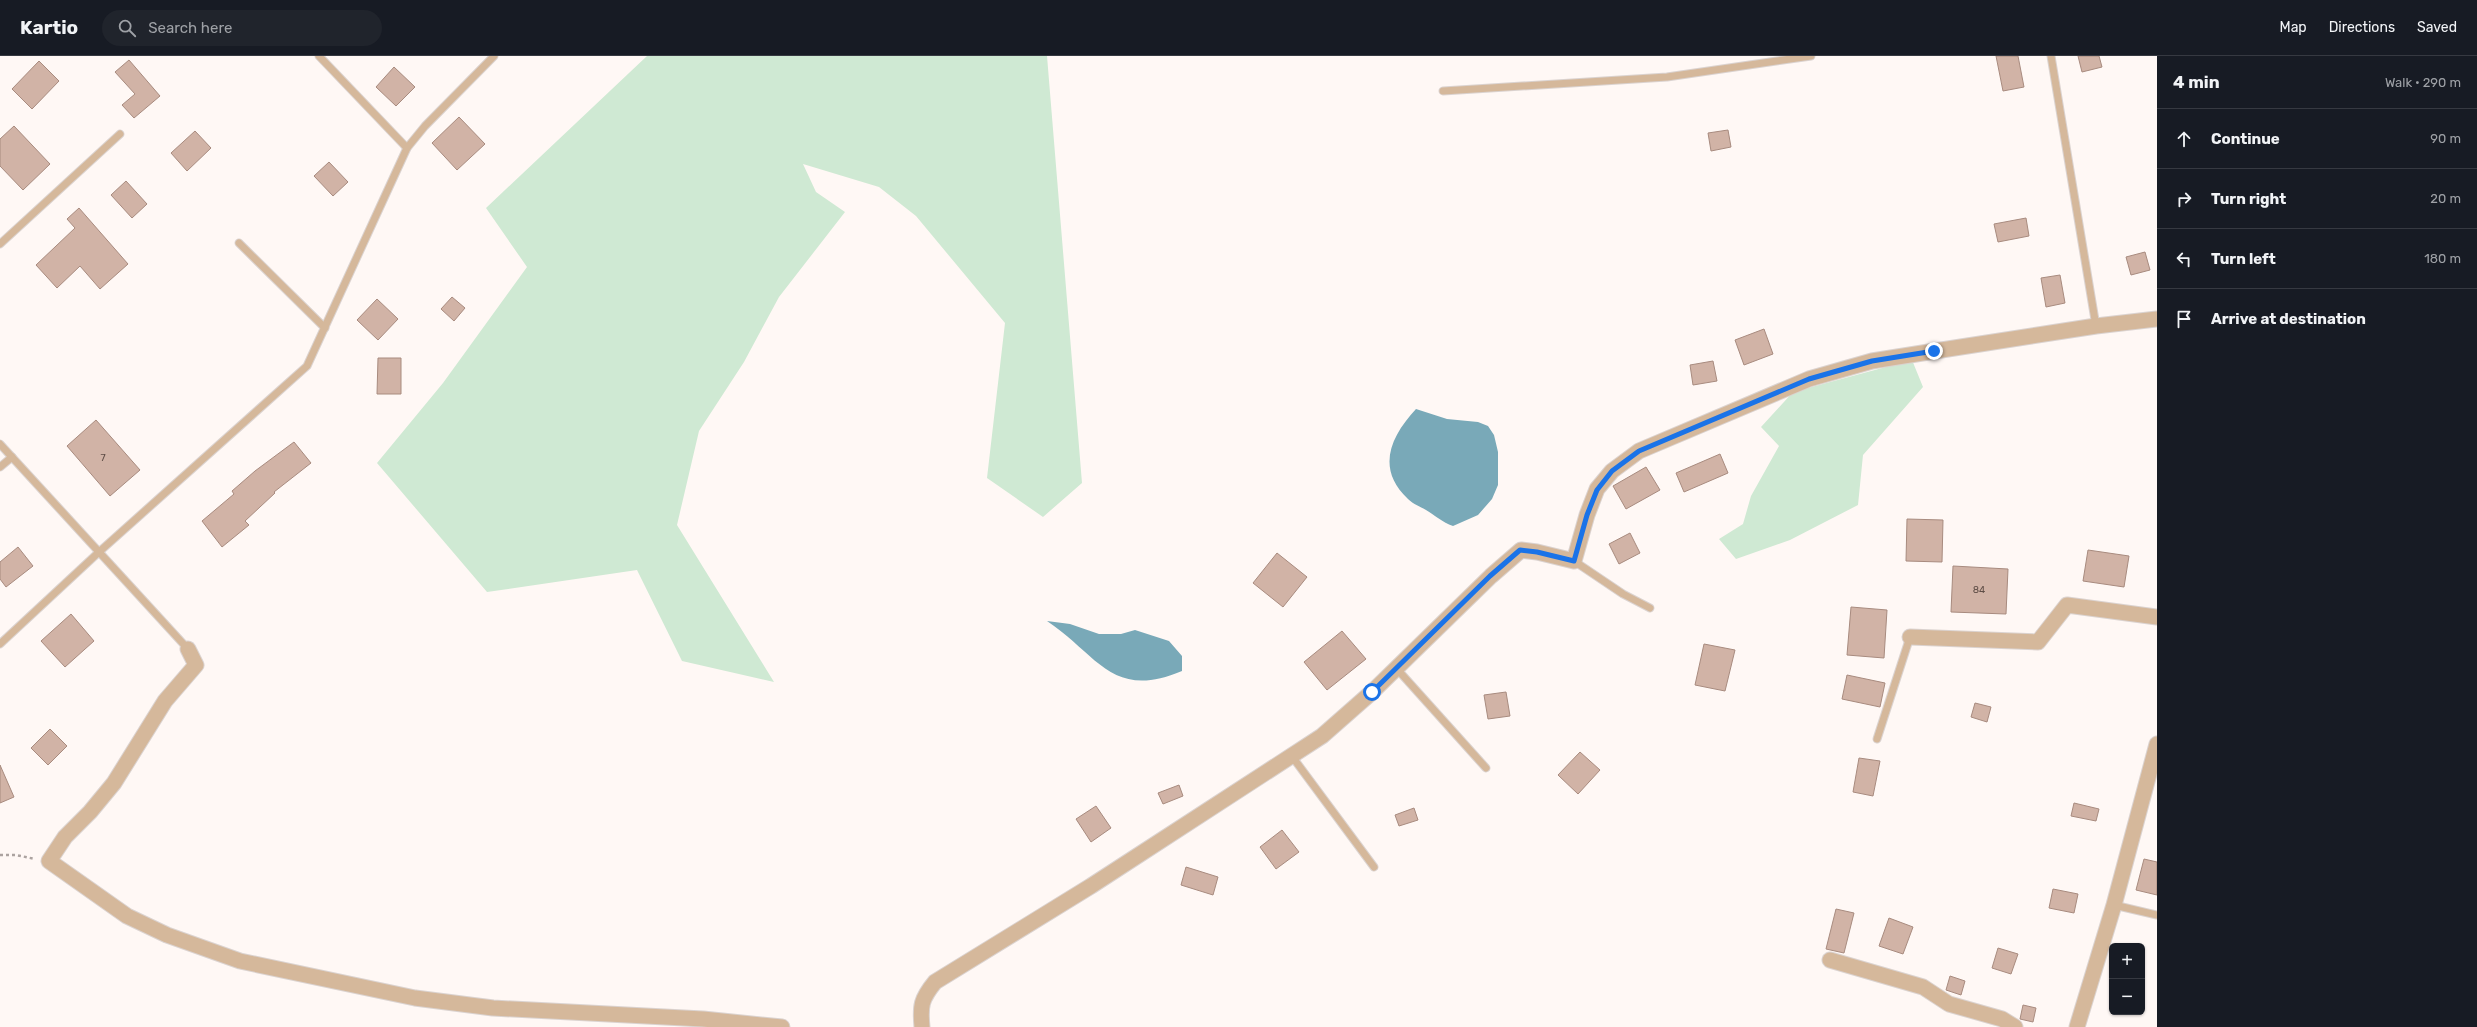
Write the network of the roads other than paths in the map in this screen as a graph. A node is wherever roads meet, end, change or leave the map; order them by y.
1 (319, 56) edge
2 (494, 56) edge
3 (1811, 56) edge
4 (2051, 56) edge
5 (1443, 91) dead end
6 (120, 134) dead end
7 (407, 148) junction
8 (239, 243) dead end
9 (0, 244) edge
10 (2157, 319) edge
11 (2096, 326) junction
12 (325, 328) junction
13 (0, 444) edge
14 (12, 456) junction
15 (0, 467) edge
16 (99, 552) junction
17 (1574, 561) junction
18 (1650, 608) dead end
19 (2157, 617) edge
20 (1910, 637) joint
21 (0, 644) edge
22 (188, 649) joint
23 (1397, 669) junction
24 (1876, 739) dead end
25 (2157, 744) edge
26 (1291, 756) junction
27 (1486, 768) dead end
28 (1374, 866) dead end
29 (2114, 905) junction
30 (2157, 915) edge
31 (1830, 960) dead end
32 (782, 1027) edge
33 (922, 1027) edge
34 (2015, 1027) edge
35 (2077, 1027) edge

1 - 7 lane
2 - 7 lane
3 - 5 lane
4 - 11 lane
6 - 9 lane
7 - 12 lane
8 - 12 lane
10 - 11 street
11 - 17 street
12 - 16 lane
13 - 14 lane
14 - 15 lane
14 - 16 lane
16 - 21 lane
16 - 22 lane
17 - 18 lane
17 - 23 street
19 - 20 street
20 - 24 lane
22 - 32 street
23 - 26 street
23 - 27 lane
25 - 29 street
26 - 28 lane
26 - 33 street
29 - 30 lane
29 - 35 street
31 - 34 street

